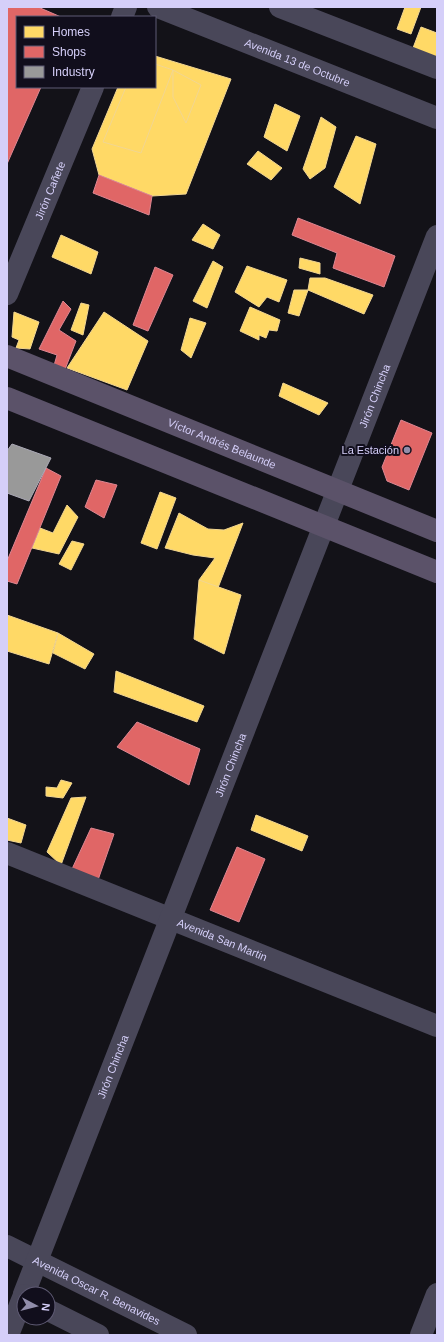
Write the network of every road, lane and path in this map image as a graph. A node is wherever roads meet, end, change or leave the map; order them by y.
1 (158, 7) edge
2 (280, 7) edge
3 (437, 68) edge
4 (93, 88) edge
5 (437, 118) edge
6 (437, 236) edge
7 (7, 294) edge
8 (7, 356) edge
9 (7, 398) edge
10 (337, 491) junction
11 (324, 526) junction
12 (437, 531) edge
13 (437, 572) edge
14 (7, 853) edge
15 (171, 918) junction
16 (437, 1026) edge
17 (7, 1246) edge
18 (37, 1260) junction
19 (24, 1286) edge
20 (437, 1294) edge
21 (16, 1308) edge
22 (56, 1314) edge
23 (8, 1335) edge
24 (98, 1335) edge
25 (186, 1335) edge
26 (421, 1335) edge

1 - 5 street, Avenida 13 de Octubre
2 - 3 street
4 - 7 street, Jirón Cañete
6 - 10 street, Jirón Chincha
8 - 10 main road, Víctor Andrés Belaunde
9 - 11 main road
10 - 11 street, Jirón Chincha
10 - 12 main road, Víctor Andrés Belaunde
11 - 13 main road
11 - 15 street, Jirón Chincha
14 - 15 street, Avenida San Martin
15 - 16 street, Avenida San Martin
15 - 18 street, Jirón Chincha
17 - 18 street, Avenida Oscar R. Benavides
18 - 19 street, Jirón Chincha
18 - 25 street, Avenida Oscar R. Benavides
20 - 26 street
21 - 23 street, Jirón Chincha
22 - 24 street

